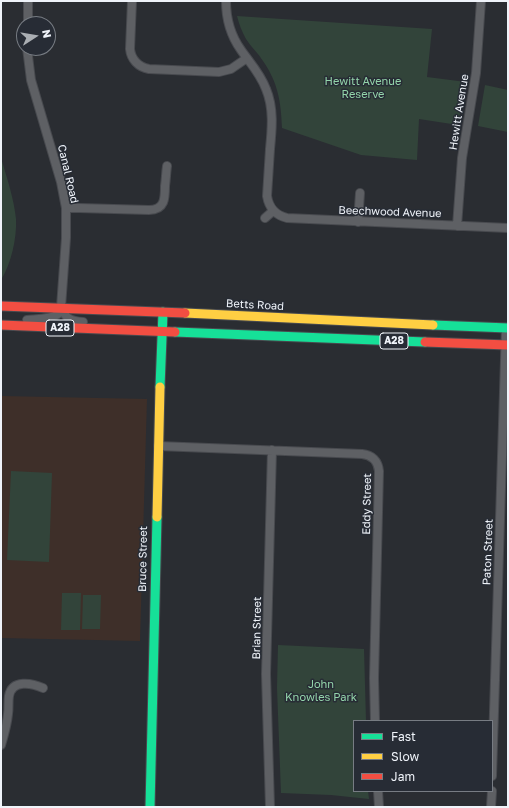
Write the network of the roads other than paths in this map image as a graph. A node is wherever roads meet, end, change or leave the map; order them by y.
1 (28, 1) edge
2 (132, 1) edge
3 (226, 1) edge
4 (481, 1) edge
5 (28, 16) edge
6 (28, 56) edge
7 (247, 58) junction
8 (135, 62) junction
9 (128, 68) dead end
10 (167, 166) dead end
11 (360, 193) dead end
12 (66, 208) junction
13 (273, 211) junction
14 (265, 218) dead end
15 (358, 222) junction
16 (457, 226) junction
17 (508, 228) edge
18 (1, 306) edge
19 (61, 307) junction
20 (163, 312) junction
21 (1, 326) edge
22 (14, 326) junction
23 (507, 328) edge
24 (106, 329) junction
25 (162, 332) junction
26 (507, 345) edge
27 (158, 446) junction
28 (272, 450) junction
29 (43, 688) dead end
30 (375, 720) edge
31 (1, 745) edge
32 (493, 747) edge
33 (378, 792) edge
34 (492, 792) edge
35 (150, 807) edge
36 (270, 807) edge
37 (379, 807) edge
38 (491, 807) edge

1 - 5 street
2 - 8 street
3 - 7 street
4 - 16 street, Hewitt Avenue
6 - 12 street, Canal Road
7 - 8 street
7 - 13 street
8 - 9 street
10 - 12 street
11 - 15 street
12 - 19 street, Canal Road
13 - 14 street
13 - 15 street, Beechwood Avenue
15 - 16 street, Beechwood Avenue
16 - 17 street, Beechwood Avenue
18 - 19 main road, Betts Road / A28
19 - 20 main road, Betts Road / A28
19 - 22 street
19 - 24 street
20 - 23 main road, Betts Road / A28
20 - 25 main road, Bruce Street
21 - 22 main road, A28
22 - 24 main road, A28
23 - 26 street, Paton Street
24 - 25 main road, A28
25 - 26 main road, A28
25 - 27 main road, Bruce Street
26 - 32 street, Paton Street
27 - 28 street, Eddy Street
27 - 35 main road, Bruce Street
28 - 30 street, Eddy Street
28 - 36 street, Brian Street
29 - 31 street
33 - 37 street
34 - 38 street

